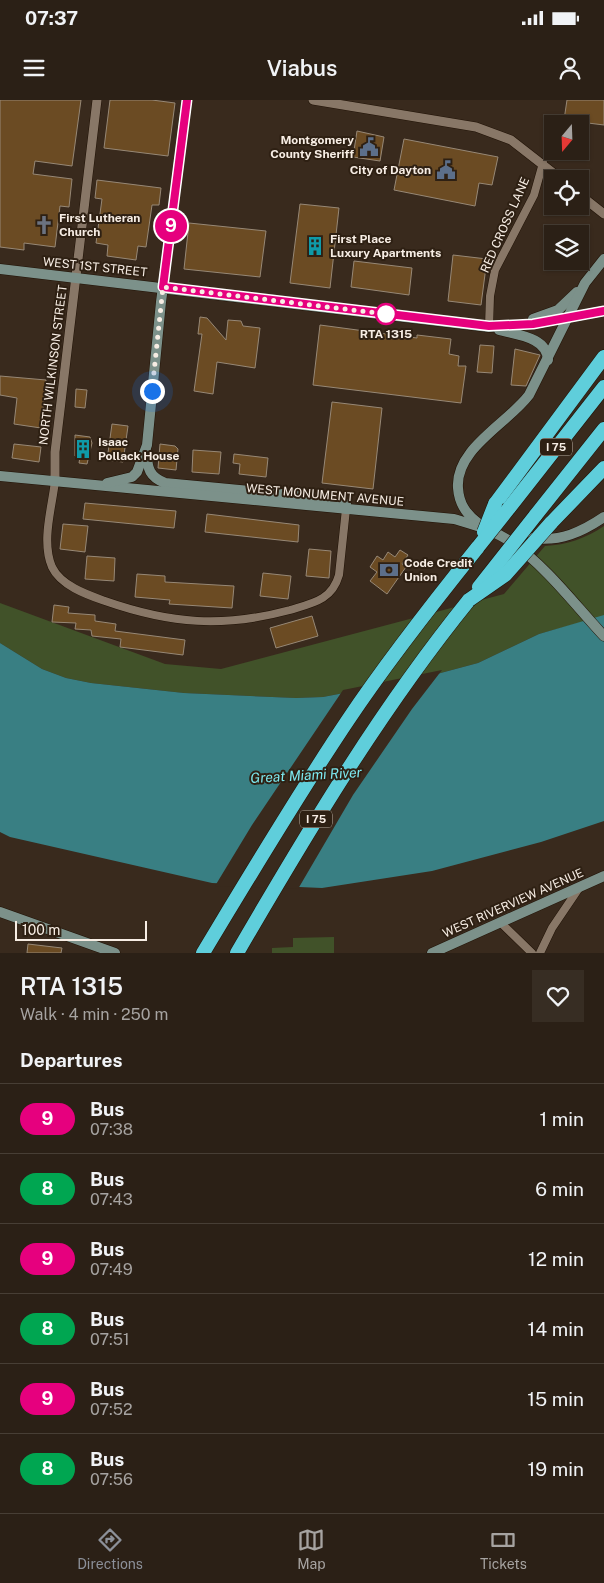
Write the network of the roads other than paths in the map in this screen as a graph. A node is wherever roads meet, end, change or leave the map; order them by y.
1 (97, 100) edge
2 (187, 100) edge
3 (313, 100) edge
4 (542, 163) junction
5 (550, 170) edge
6 (589, 202) edge
7 (604, 214) edge
8 (604, 259) edge
9 (0, 269) edge
10 (76, 278) junction
11 (585, 283) junction
12 (163, 287) junction
13 (604, 311) edge
14 (569, 318) junction
15 (489, 326) junction
16 (508, 326) junction
17 (604, 357) edge
18 (548, 360) junction
19 (604, 387) edge
20 (604, 429) edge
21 (147, 445) junction
22 (604, 468) edge
23 (0, 476) edge
24 (55, 481) junction
25 (98, 486) junction
26 (346, 509) junction
27 (604, 517) edge
28 (484, 527) junction
29 (478, 546) junction
30 (469, 600) junction
31 (604, 636) edge
32 (604, 876) edge
33 (580, 886) junction
34 (0, 912) edge
35 (500, 923) junction
36 (115, 953) edge
37 (203, 953) edge
38 (237, 953) edge
39 (432, 953) edge
40 (532, 953) edge
41 (540, 953) edge

1 - 10 street, NORTH WILKINSON STREET
2 - 12 main road
3 - 4 street
4 - 5 street
4 - 15 street, RED CROSS LANE
6 - 7 street
8 - 11 main road
9 - 10 main road, WEST 1ST STREET
10 - 12 main road, WEST 1ST STREET
10 - 24 street, NORTH WILKINSON STREET
11 - 14 main road
11 - 16 main road
12 - 15 main road, WEST 1ST STREET
12 - 21 main road
13 - 14 main road, WEST 1ST STREET
14 - 16 main road, WEST 1ST STREET
14 - 18 main road
15 - 16 main road, WEST 1ST STREET
15 - 18 main road
17 - 29 highway, bridge
18 - 28 main road
19 - 29 highway, I 75, bridge
20 - 30 highway, I 75, bridge
21 - 25 main road
21 - 26 main road
22 - 30 highway, bridge
23 - 24 main road, WEST MONUMENT AVENUE
24 - 25 main road, WEST MONUMENT AVENUE
24 - 26 street, NORTH WILKINSON STREET
25 - 26 main road, WEST MONUMENT AVENUE
26 - 28 main road, WEST MONUMENT AVENUE
27 - 28 main road
28 - 31 main road, WEST MONUMENT AVENUE
29 - 37 highway, I 75
30 - 38 highway, I 75
32 - 33 main road, WEST RIVERVIEW AVENUE
33 - 35 main road, WEST RIVERVIEW AVENUE
33 - 41 street
34 - 36 main road
35 - 39 main road, WEST RIVERVIEW AVENUE
35 - 40 street

